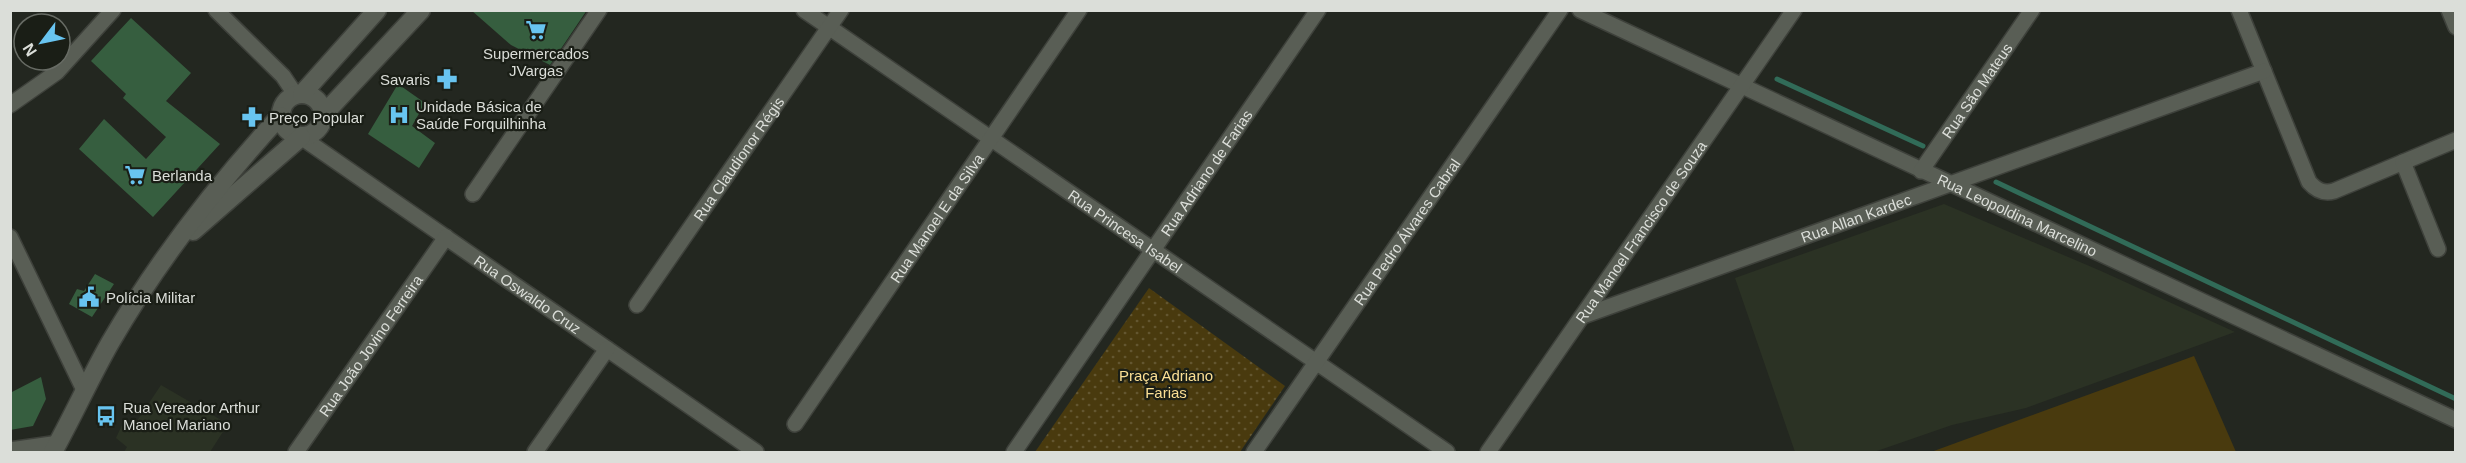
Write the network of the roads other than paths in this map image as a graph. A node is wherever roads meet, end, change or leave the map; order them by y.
1 (112, 10) edge
2 (216, 10) edge
3 (377, 10) edge
4 (421, 10) edge
5 (598, 10) edge
6 (804, 10) edge
7 (841, 10) edge
8 (1079, 10) edge
9 (1318, 10) edge
10 (1560, 10) edge
11 (1580, 10) edge
12 (1794, 10) edge
13 (2032, 10) edge
14 (2239, 10) edge
15 (2448, 10) edge
16 (829, 27) junction
17 (2456, 27) edge
18 (2264, 71) junction
19 (1742, 86) junction
20 (299, 94) junction
21 (10, 105) edge
22 (323, 115) junction
23 (280, 116) junction
24 (301, 136) junction
25 (990, 140) junction
26 (2456, 140) edge
27 (2403, 162) junction
28 (1921, 171) junction
29 (1948, 185) junction
30 (472, 194) dead end
31 (10, 237) edge
32 (446, 237) junction
33 (2438, 249) dead end
34 (1153, 250) junction
35 (169, 252) junction
36 (637, 305) dead end
37 (1583, 316) junction
38 (607, 349) junction
39 (1317, 362) junction
40 (85, 392) junction
41 (2456, 420) edge
42 (795, 424) dead end
43 (56, 448) edge
44 (10, 450) edge
45 (297, 453) edge
46 (536, 453) edge
47 (756, 453) edge
48 (1014, 453) edge
49 (1254, 453) edge
50 (1447, 453) edge
51 (1488, 453) edge

1 - 21 street
2 - 20 street
3 - 20 main road
4 - 22 main road
5 - 30 street
6 - 16 street, Rua Princesa Isabel
7 - 16 street, Rua Claudionor Régis
8 - 25 street, Rua Manoel E da Silva
9 - 34 street, Rua Adriano de Farias
10 - 39 street, Rua Pedro Álvares Cabral
11 - 19 street, Rua Leopoldina Marcelino
12 - 19 street, Rua Manoel Francisco de Souza
13 - 28 street, Rua São Mateus
14 - 18 street
15 - 17 street
16 - 25 street, Rua Princesa Isabel
16 - 36 street, Rua Claudionor Régis
18 - 27 street
18 - 29 street, Rua Allan Kardec
19 - 28 street, Rua Leopoldina Marcelino
19 - 37 street, Rua Manoel Francisco de Souza
20 - 22 main road
20 - 23 main road
22 - 24 main road
23 - 24 main road
23 - 35 main road
24 - 32 street, Rua Oswaldo Cruz
24 - 35 main road
25 - 34 street, Rua Princesa Isabel
25 - 42 street, Rua Manoel E da Silva
26 - 27 street
27 - 33 street
28 - 29 street, Rua Leopoldina Marcelino
29 - 37 street, Rua Allan Kardec
29 - 41 street, Rua Leopoldina Marcelino
31 - 40 street
32 - 38 street, Rua Oswaldo Cruz
32 - 45 street, Rua João Jovino Ferreira
34 - 39 street, Rua Princesa Isabel
34 - 48 street, Rua Adriano de Farias
35 - 40 main road
37 - 51 street, Rua Manoel Francisco de Souza
38 - 46 street
38 - 47 street, Rua Oswaldo Cruz
39 - 49 street, Rua Pedro Álvares Cabral
39 - 50 street, Rua Princesa Isabel
40 - 43 main road
43 - 44 street

